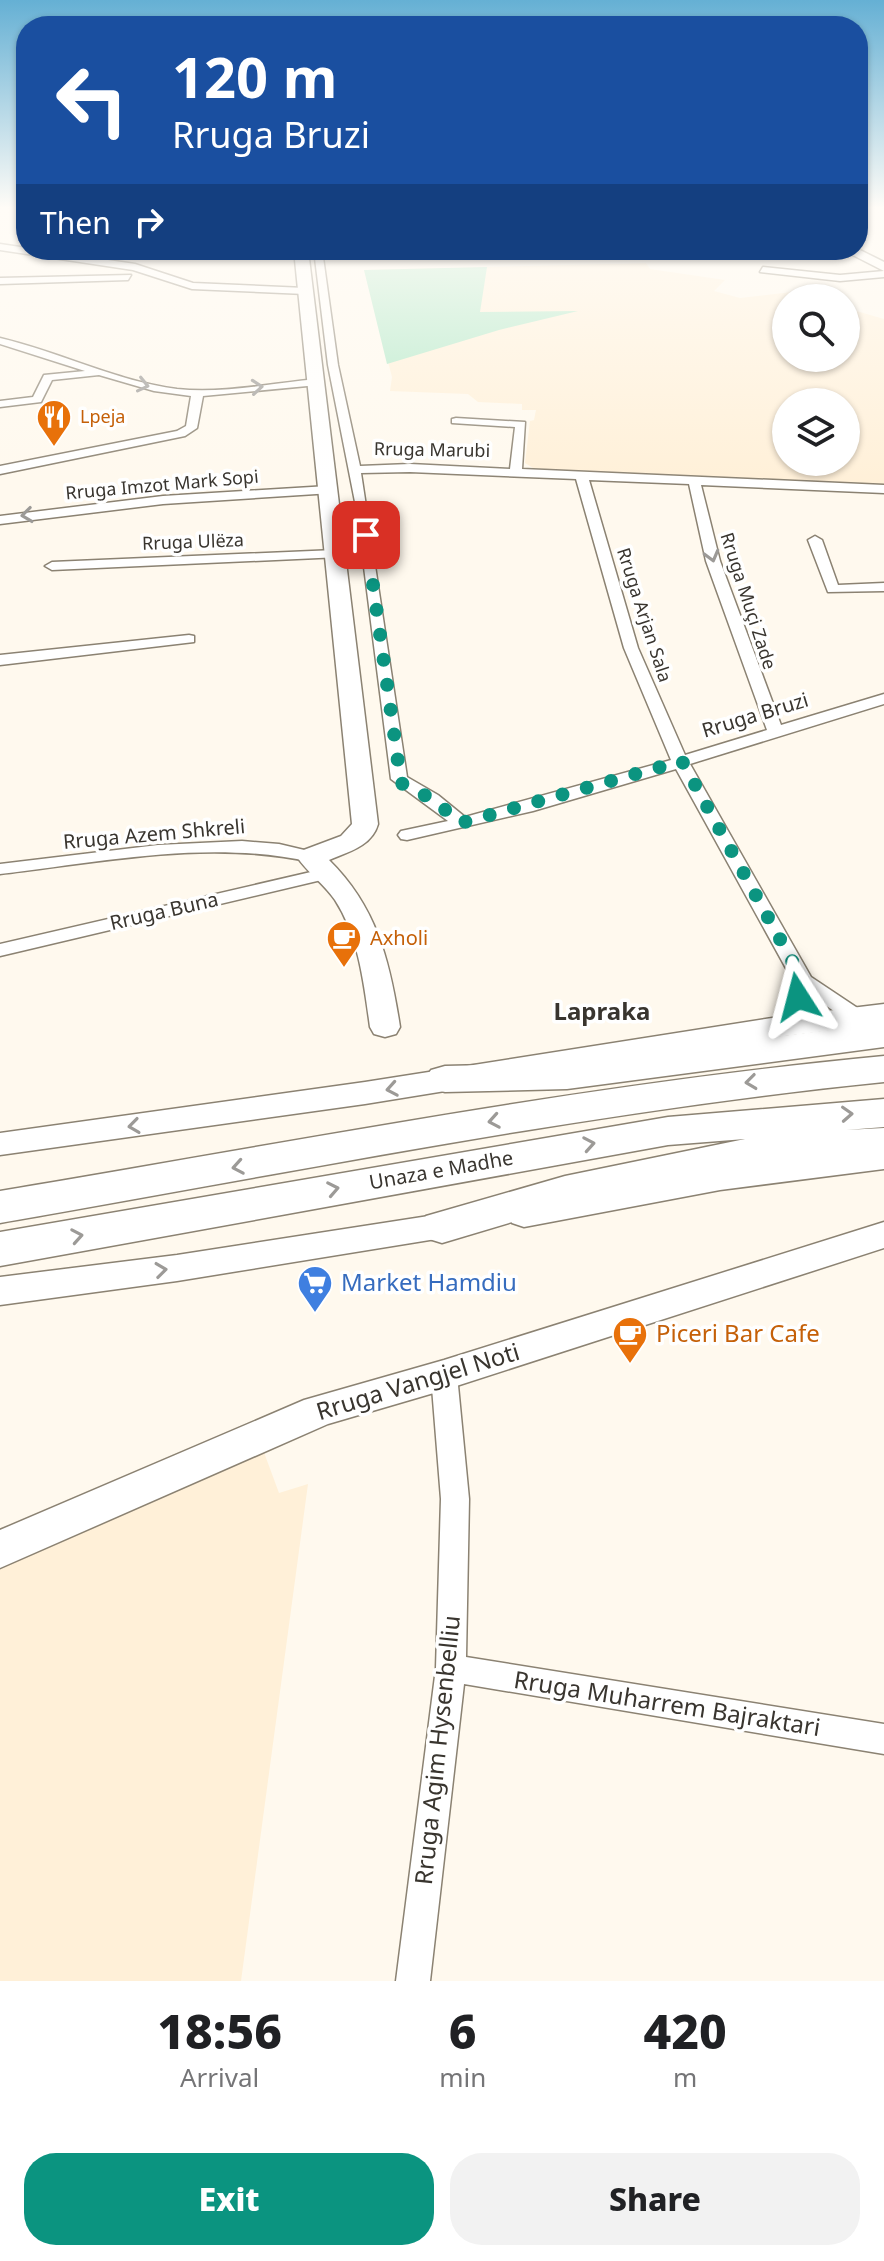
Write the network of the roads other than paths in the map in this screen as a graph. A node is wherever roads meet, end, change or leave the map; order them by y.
1 (306, 298) edge
2 (324, 298) edge
3 (0, 341) edge
4 (100, 372) junction
5 (318, 382) junction
6 (196, 392) junction
7 (0, 404) edge
8 (456, 421) dead end
9 (0, 470) edge
10 (353, 470) junction
11 (516, 472) junction
12 (581, 475) junction
13 (694, 480) junction
14 (328, 490) junction
15 (883, 491) edge
16 (0, 520) edge
17 (815, 540) dead end
18 (335, 554) junction
19 (52, 566) dead end
20 (884, 587) edge
21 (189, 639) dead end
22 (0, 660) edge
23 (884, 699) edge
24 (775, 731) junction
25 (682, 761) junction
26 (461, 823) junction
27 (407, 835) dead end
28 (320, 865) junction
29 (0, 869) edge
30 (0, 950) edge
31 (803, 981) junction
32 (874, 1022) edge
33 (785, 1026) junction
34 (385, 1027) dead end
35 (884, 1060) edge
36 (884, 1069) edge
37 (817, 1075) junction
38 (445, 1079) junction
39 (884, 1113) edge
40 (0, 1144) edge
41 (876, 1158) edge
42 (0, 1207) edge
43 (442, 1227) joint
44 (866, 1241) edge
45 (0, 1249) edge
46 (0, 1291) edge
47 (444, 1375) junction
48 (0, 1549) edge
49 (451, 1668) junction
50 (884, 1739) edge
51 (413, 1981) edge

1 - 5 street
2 - 10 street
3 - 4 street
4 -> 6 street
4 - 7 street
6 -> 5 street
5 - 14 street
6 - 9 street
8 - 11 street, Rruga Marubi
10 - 11 street, Rruga Marubi
10 - 26 street, Rruga Marubi
11 - 12 street, Rruga Marubi
12 - 13 street, Rruga Marubi
12 - 25 street, Rruga Arjan Sala
13 - 15 street, Rruga Marubi
13 -> 24 street, Rruga Muçi Zade
14 -> 16 street, Rruga Imzot Mark Sopi
14 - 18 street
17 - 20 street
18 - 19 street, Rruga Ulëza
18 - 28 street
21 - 22 street
23 - 24 street, Rruga Bruzi
24 - 25 street, Rruga Bruzi
25 - 26 street, Rruga Bruzi
25 - 31 street, Rruga Arjan Sala
26 - 27 street, Rruga Bruzi
28 - 29 street, Rruga Azem Shkreli
28 - 30 street, Rruga Buna
28 - 34 street
31 - 32 street
31 - 33 street
32 - 33 street
32 - 38 highway
33 - 38 street
35 - 37 highway
36 - 37 highway, Unaza e Madhe
37 -> 42 highway, Unaza e Madhe
38 -> 40 street
45 -> 39 highway, Unaza e Madhe
41 - 43 highway
46 -> 43 street
44 - 47 street, Rruga Vangjel Noti
47 - 48 street, Rruga Vangjel Noti
47 - 49 street, Rruga Agim Hysenbelliu
49 - 50 street, Rruga Muharrem Bajraktari
49 - 51 street, Rruga Agim Hysenbelliu

